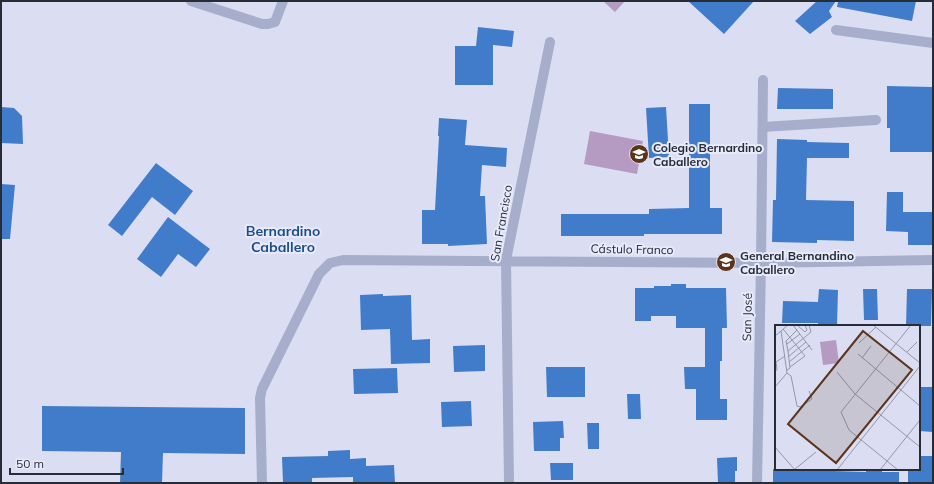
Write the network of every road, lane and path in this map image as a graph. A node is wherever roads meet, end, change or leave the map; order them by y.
1 (191, 1) edge
2 (283, 1) edge
3 (836, 30) dead end
4 (550, 42) dead end
5 (933, 43) edge
6 (764, 80) dead end
7 (876, 120) dead end
8 (763, 127) junction
9 (506, 260) junction
10 (933, 260) edge
11 (762, 263) junction
12 (262, 483) edge
13 (508, 483) edge
14 (758, 483) edge

1 - 2 street
3 - 5 street
4 - 9 street, San Francisco
6 - 8 street, San José
7 - 8 street
8 - 11 street, San José
9 - 11 street, Cástulo Franco
9 - 12 street, Cástulo Franco
9 - 13 street, San Francisco
10 - 11 street, Cástulo Franco
11 - 14 street, San José

